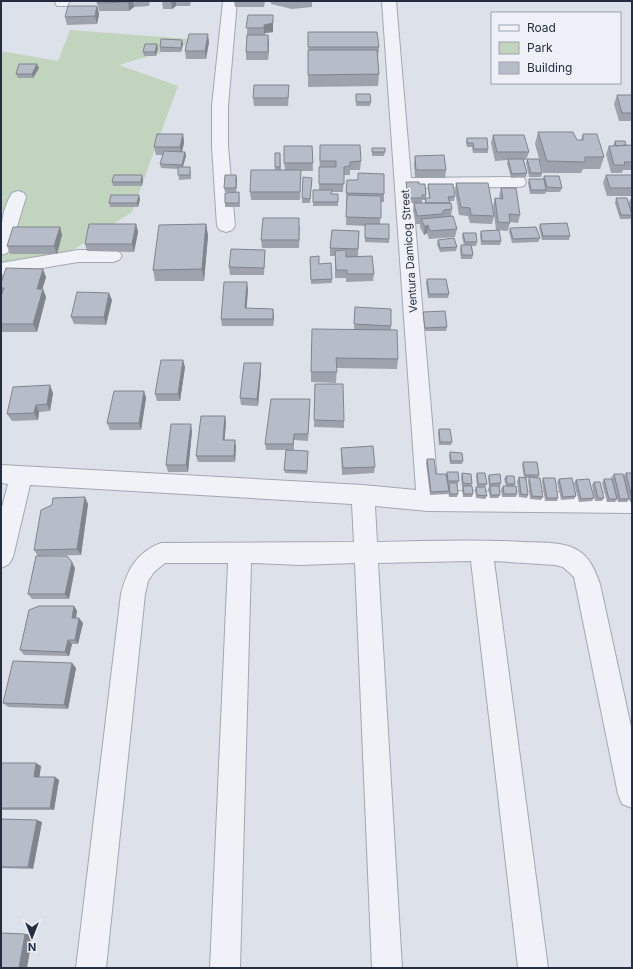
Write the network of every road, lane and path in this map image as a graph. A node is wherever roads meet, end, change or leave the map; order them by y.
1 (230, 1) edge
2 (389, 1) edge
3 (518, 182) dead end
4 (404, 183) junction
5 (18, 197) dead end
6 (226, 226) dead end
7 (1, 249) edge
8 (113, 256) edge
9 (1, 269) edge
10 (11, 475) edge
11 (363, 495) junction
12 (428, 501) junction
13 (632, 503) edge
14 (481, 550) junction
15 (240, 552) junction
16 (366, 552) junction
17 (1, 557) edge
18 (632, 794) edge
19 (91, 968) edge
20 (225, 968) edge
21 (387, 968) edge
22 (533, 968) edge

1 - 6 street
2 - 4 street, Ventura Damicog Street
3 - 4 street
4 - 12 street, Ventura Damicog Street
5 - 7 street
8 - 9 street
10 - 11 street
10 - 17 street
11 - 12 street
11 - 16 street
12 - 13 street
14 - 16 street
14 - 18 street
14 - 22 street
15 - 16 street
15 - 19 street
15 - 20 street
16 - 21 street

